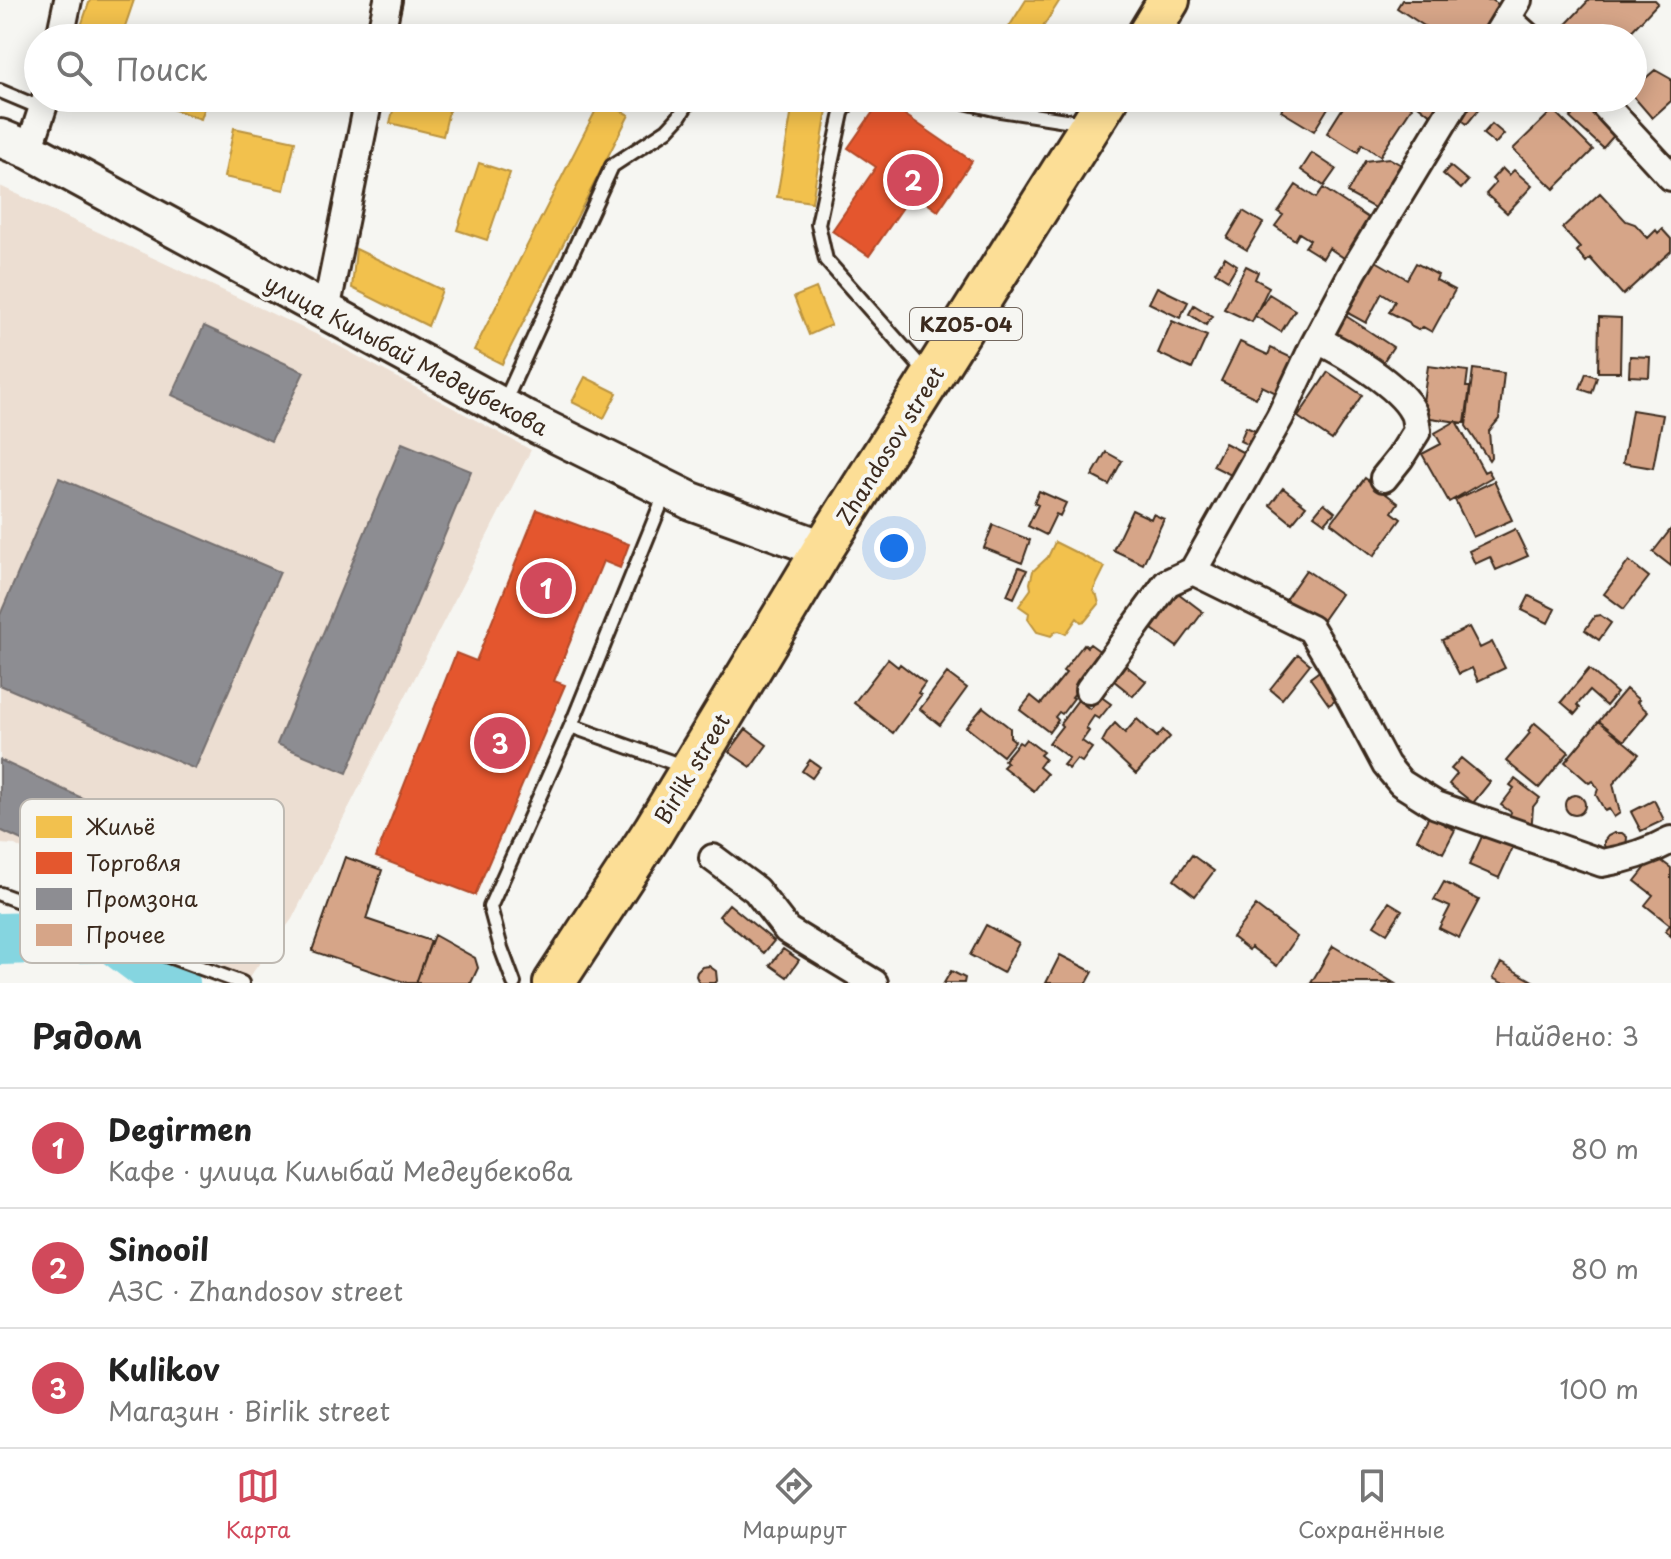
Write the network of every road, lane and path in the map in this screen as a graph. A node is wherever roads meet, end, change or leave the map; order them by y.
1 (68, 0) edge
2 (388, 0) edge
3 (1169, 0) edge
4 (63, 24) edge
5 (383, 24) edge
6 (1154, 24) edge
7 (0, 91) edge
8 (24, 98) edge
9 (39, 112) edge
10 (366, 112) edge
11 (682, 112) edge
12 (843, 112) edge
13 (1099, 112) edge
14 (1450, 112) edge
15 (1611, 112) edge
16 (14, 144) edge
17 (1671, 177) edge
18 (326, 311) junction
19 (1317, 340) junction
20 (931, 378) junction
21 (502, 406) junction
22 (1384, 478) dead end
23 (667, 489) junction
24 (823, 549) junction
25 (1193, 571) junction
26 (1089, 690) dead end
27 (571, 726) junction
28 (691, 769) junction
29 (1671, 840) edge
30 (713, 858) dead end
31 (0, 894) edge
32 (20, 901) edge
33 (188, 963) edge
34 (242, 983) edge
35 (514, 983) edge
36 (554, 983) edge
37 (874, 983) edge

1 - 4 street
2 - 5 street
3 - 6 main road
7 - 8 lane
9 - 16 street
10 - 18 street
11 - 21 lane
12 - 20 lane
13 - 20 main road, Zhandosov street / KZ05-04
14 - 19 street
15 - 17 street
16 - 18 main road, улица Килыбай Медеубекова
18 - 21 main road, улица Килыбай Медеубекова
19 - 22 street
19 - 25 street
20 - 24 main road, Zhandosov street / KZ05-04
21 - 23 main road, улица Килыбай Медеубекова
23 - 24 main road, улица Килыбай Медеубекова
23 - 27 lane
24 - 28 main road, Birlik street / KZ05-04
25 - 26 street
25 - 29 street
27 - 28 lane
27 - 35 lane
28 - 36 main road, Birlik street / KZ05-04
30 - 37 street
31 - 32 lane
33 - 34 lane

